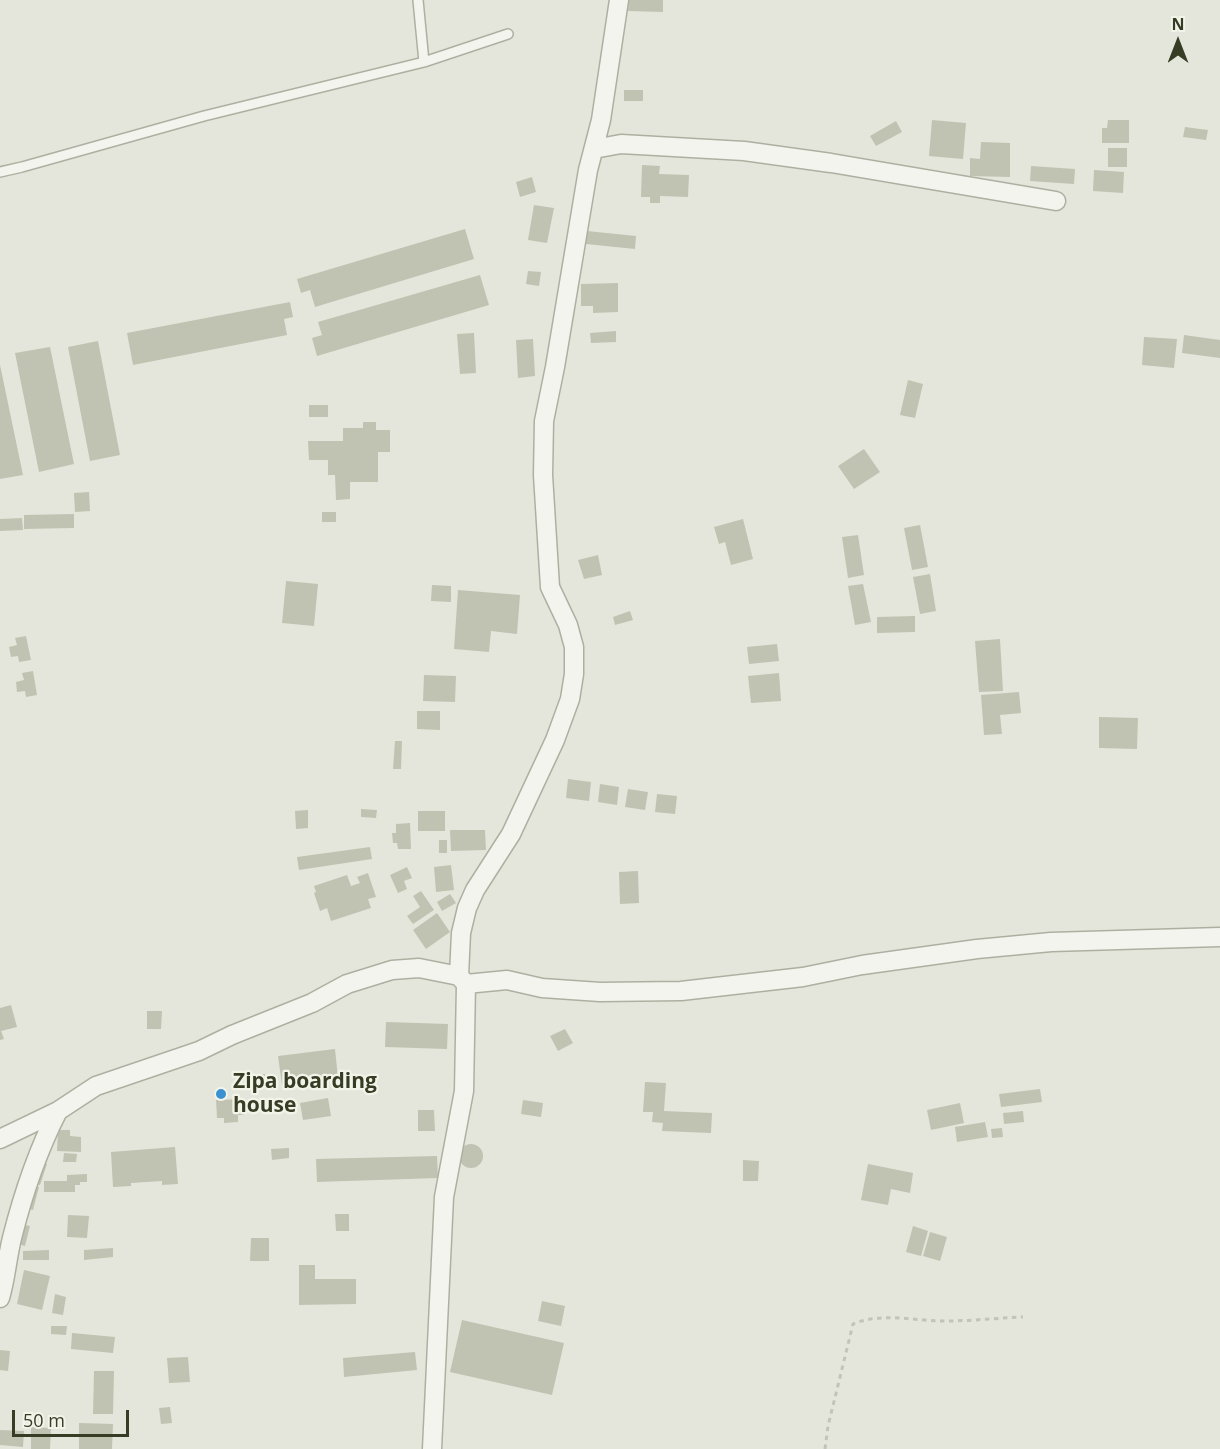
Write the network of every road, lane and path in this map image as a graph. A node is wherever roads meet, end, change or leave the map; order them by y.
1 (418, 0) edge
2 (619, 0) edge
3 (507, 34) dead end
4 (424, 62) junction
5 (594, 149) junction
6 (0, 172) edge
7 (1056, 201) dead end
8 (1220, 937) edge
9 (462, 980) junction
10 (58, 1111) junction
11 (0, 1139) edge
12 (0, 1298) edge
13 (1023, 1317) dead end
14 (432, 1449) edge
15 (825, 1449) edge

1 - 4 lane
2 - 5 street
3 - 4 lane
4 - 6 lane
5 - 7 street
5 - 9 street
8 - 9 street
9 - 10 street
9 - 14 street
10 - 11 street
10 - 12 street
13 - 15 path

